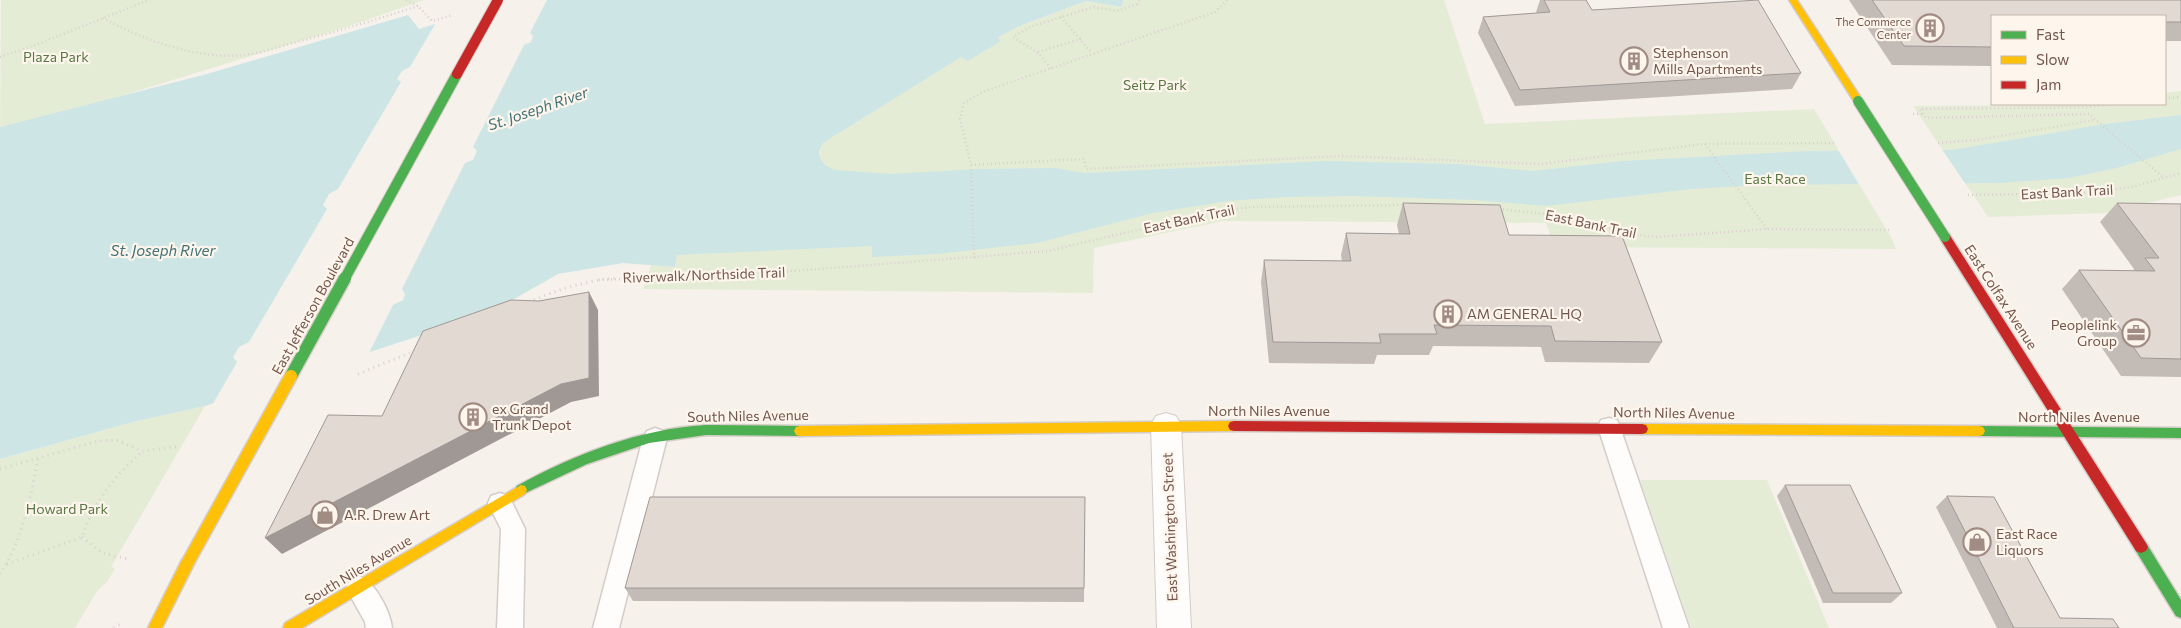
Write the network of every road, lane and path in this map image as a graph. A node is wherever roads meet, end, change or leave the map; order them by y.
1 (149, 0) edge
2 (406, 0) edge
3 (498, 0) edge
4 (1140, 0) edge
5 (1227, 0) edge
6 (1793, 0) edge
7 (1062, 17) junction
8 (103, 18) junction
9 (1081, 39) junction
10 (1038, 53) junction
11 (1092, 53) junction
12 (0, 57) edge
13 (1050, 68) junction
14 (2181, 97) edge
15 (2166, 98) edge
16 (2105, 105) edge
17 (1913, 114) dead end
18 (1923, 114) junction
19 (2096, 120) junction
20 (1834, 143) dead end
21 (1938, 143) dead end
22 (1704, 144) junction
23 (971, 165) junction
24 (2181, 173) edge
25 (2164, 178) junction
26 (1968, 195) dead end
27 (1409, 205) edge
28 (1493, 208) edge
29 (1767, 229) junction
30 (1891, 230) dead end
31 (974, 258) junction
32 (523, 304) edge
33 (416, 350) edge
34 (358, 374) dead end
35 (1166, 425) junction
36 (1609, 427) junction
37 (2070, 432) junction
38 (2181, 433) edge
39 (655, 438) junction
40 (180, 446) dead end
41 (142, 451) junction
42 (38, 459) junction
43 (0, 469) edge
44 (500, 503) junction
45 (82, 536) junction
46 (127, 559) dead end
47 (7, 564) junction
48 (0, 574) edge
49 (359, 588) junction
50 (2181, 612) edge
51 (155, 628) edge
52 (290, 628) edge
53 (379, 628) edge
54 (510, 628) edge
55 (606, 628) edge
56 (1174, 628) edge
57 (1676, 628) edge

1 - 8 path
2 - 8 path
3 - 51 street, East Jefferson Boulevard, bridge
4 - 7 path
5 - 11 path
6 - 37 street, East Colfax Avenue, bridge
7 - 9 path
7 - 10 path
8 - 12 path
9 - 10 path
9 - 11 path
10 - 13 path
11 - 13 path
13 - 23 path
14 - 15 path
16 - 18 path
17 - 18 path
18 - 19 path
19 - 21 path
19 - 25 path
20 - 22 path
22 - 23 path
22 - 29 path
23 - 31 path
24 - 25 path, East Bank Trail
25 - 26 path, East Bank Trail
27 - 31 path, East Bank Trail
28 - 29 path, East Bank Trail
29 - 30 path, East Bank Trail
31 - 32 path, Riverwalk/Northside Trail
33 - 34 path
35 - 36 street, North Niles Avenue
35 - 39 street, South Niles Avenue
35 - 56 street, East Washington Street
36 - 37 street, North Niles Avenue
36 - 57 lane
37 - 38 street, North Niles Avenue
37 - 50 street, East Colfax Avenue
39 - 44 street, South Niles Avenue
39 - 55 lane
40 - 41 path
41 - 42 path
41 - 45 path
42 - 43 path
42 - 47 path
44 - 49 street, South Niles Avenue
44 - 54 lane
45 - 46 path
45 - 47 path
47 - 48 path
49 - 52 street, South Niles Avenue
49 - 53 lane

